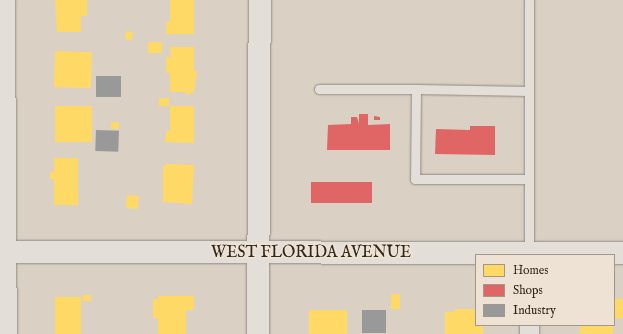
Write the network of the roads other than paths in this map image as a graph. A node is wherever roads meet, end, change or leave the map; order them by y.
1 (5, 0) edge
2 (260, 0) edge
3 (529, 0) edge
4 (319, 89) dead end
5 (416, 89) junction
6 (529, 91) junction
7 (529, 179) junction
8 (3, 252) edge
9 (259, 252) junction
10 (623, 253) edge
11 (529, 254) edge
12 (7, 334) edge
13 (258, 334) edge

1 - 8 street
2 - 9 street
3 - 6 lane
4 - 5 lane
5 - 6 lane
5 - 7 lane
6 - 7 lane
7 - 11 lane
8 - 9 street, WEST FLORIDA AVENUE
8 - 12 street
9 - 11 street, WEST FLORIDA AVENUE
9 - 13 street
10 - 11 street, WEST FLORIDA AVENUE

